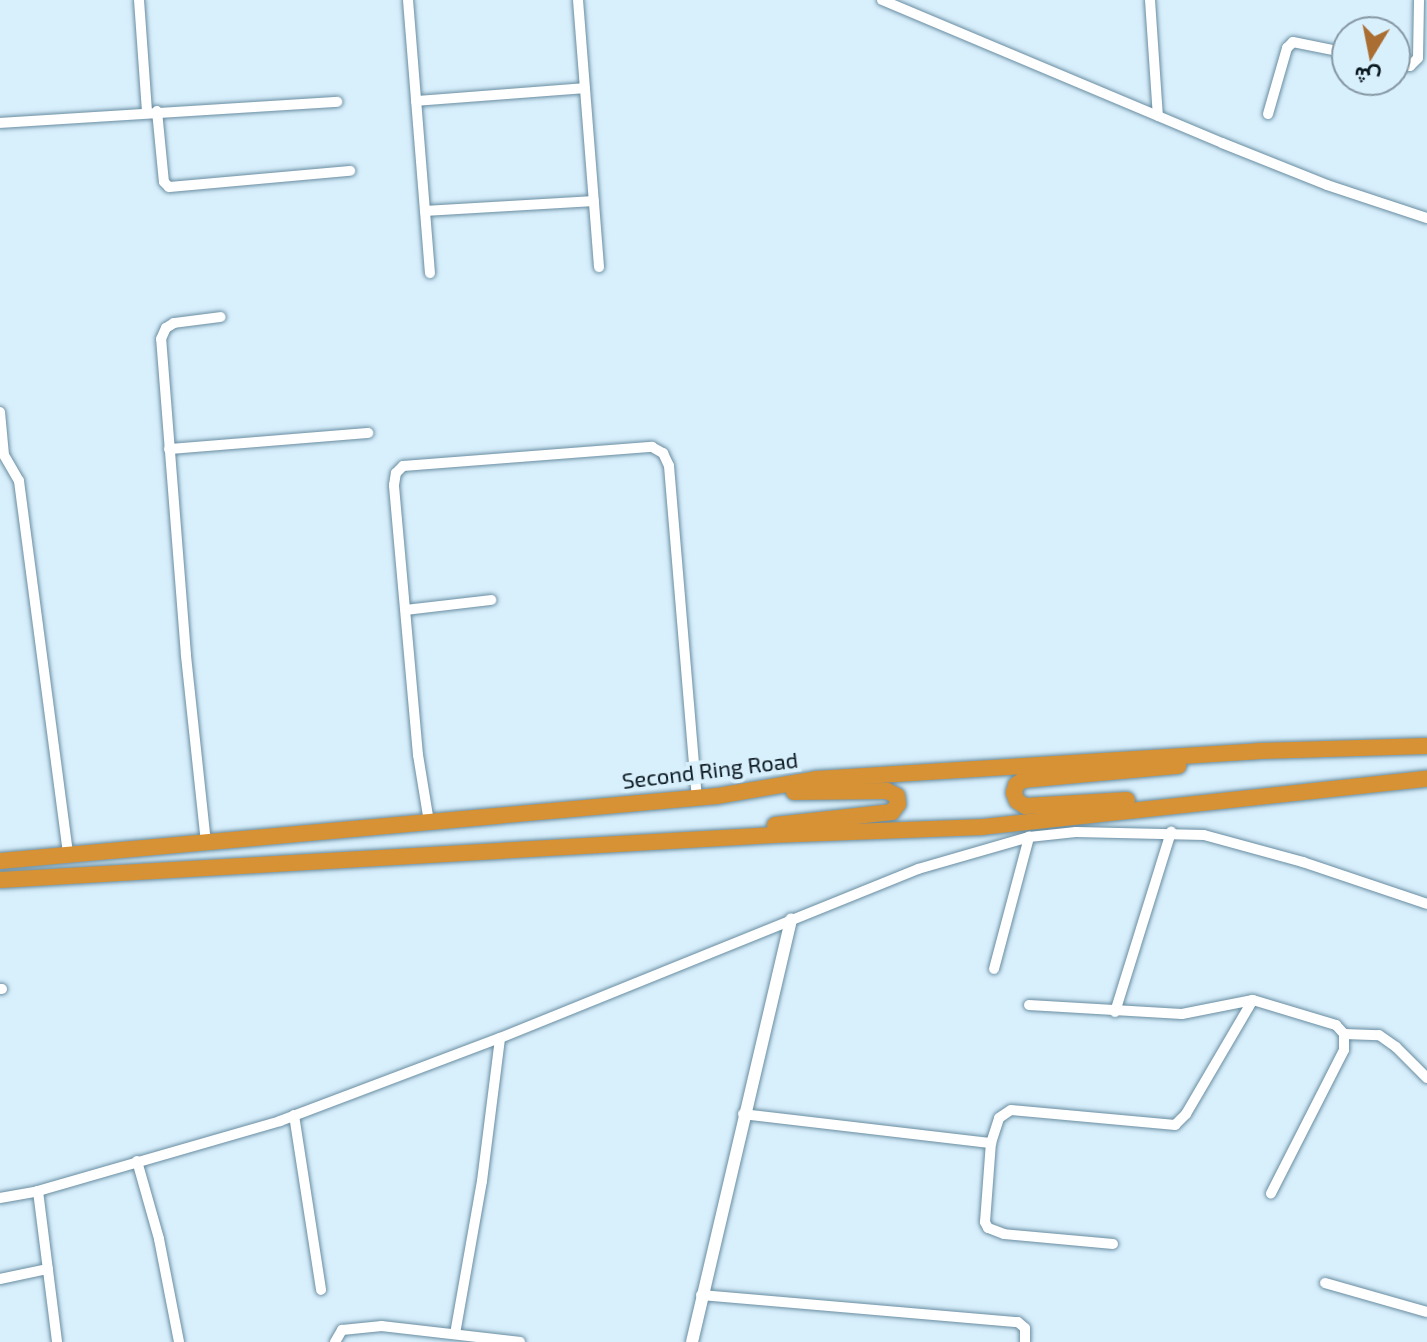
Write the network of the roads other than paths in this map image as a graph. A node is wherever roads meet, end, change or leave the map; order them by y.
1 (139, 0) edge
2 (408, 0) edge
3 (578, 0) edge
4 (882, 0) edge
5 (1150, 0) edge
6 (1419, 0) edge
7 (1331, 50) edge
8 (1411, 65) edge
9 (585, 88) junction
10 (416, 101) junction
11 (337, 102) dead end
12 (152, 111) junction
13 (1268, 114) dead end
14 (1158, 116) junction
15 (0, 123) edge
16 (350, 171) dead end
17 (594, 201) junction
18 (425, 211) junction
19 (1427, 218) edge
20 (599, 267) dead end
21 (430, 273) dead end
22 (221, 317) dead end
23 (0, 412) edge
24 (368, 433) dead end
25 (169, 449) junction
26 (491, 600) dead end
27 (406, 610) junction
28 (1427, 746) edge
29 (1258, 751) junction
30 (1427, 779) edge
31 (717, 796) junction
32 (697, 797) junction
33 (1254, 797) junction
34 (429, 822) junction
35 (1171, 832) junction
36 (1029, 837) junction
37 (206, 843) junction
38 (68, 854) junction
39 (0, 861) edge
40 (235, 864) junction
41 (0, 880) edge
42 (1427, 904) edge
43 (791, 919) junction
44 (994, 969) dead end
45 (1253, 1000) junction
46 (1029, 1005) dead end
47 (1115, 1012) junction
48 (1344, 1034) junction
49 (500, 1038) junction
50 (1427, 1078) edge
51 (743, 1114) junction
52 (294, 1115) junction
53 (991, 1143) junction
54 (137, 1161) junction
55 (38, 1191) junction
56 (1271, 1193) dead end
57 (0, 1198) edge
58 (1113, 1244) dead end
59 (48, 1269) junction
60 (0, 1279) edge
61 (1325, 1283) dead end
62 (321, 1290) dead end
63 (701, 1295) junction
64 (1427, 1312) edge
65 (455, 1334) junction
66 (57, 1342) edge
67 (179, 1342) edge
68 (335, 1342) edge
69 (520, 1342) edge
70 (692, 1342) edge
71 (1025, 1342) edge

1 - 12 street
2 - 10 street
3 - 9 street
4 - 14 street
5 - 14 street
6 - 8 street
7 - 13 street
9 - 10 street
9 - 17 street
10 - 18 street
11 - 12 street
12 - 15 street
12 - 16 street
14 - 19 street
17 - 18 street
17 - 20 street
18 - 21 street
22 - 25 street
23 - 38 street
24 - 25 street
25 - 37 street
26 - 27 street
27 - 32 street
27 - 34 street
28 - 29 highway, Second Ring Road
29 - 31 highway, Second Ring Road
29 - 33 highway
30 - 33 highway
31 - 32 highway, Second Ring Road
31 - 40 highway
32 - 34 highway, Second Ring Road
33 - 40 highway
34 - 37 highway, Second Ring Road
35 - 36 street
35 - 42 street
35 - 47 street
36 - 43 street
36 - 44 street
37 - 38 highway, Second Ring Road
38 - 39 highway, Second Ring Road
40 - 41 highway
43 - 49 street
43 - 51 street
45 - 47 street
45 - 48 street
45 - 53 street
46 - 47 street
48 - 50 street
48 - 56 street
49 - 52 street
49 - 65 street
51 - 53 street
51 - 63 street
52 - 54 street
52 - 62 street
53 - 58 street
54 - 55 street
54 - 67 street
55 - 57 street
55 - 59 street
59 - 60 street
59 - 66 street
61 - 64 street
63 - 70 street
63 - 71 street
65 - 68 street
65 - 69 street

